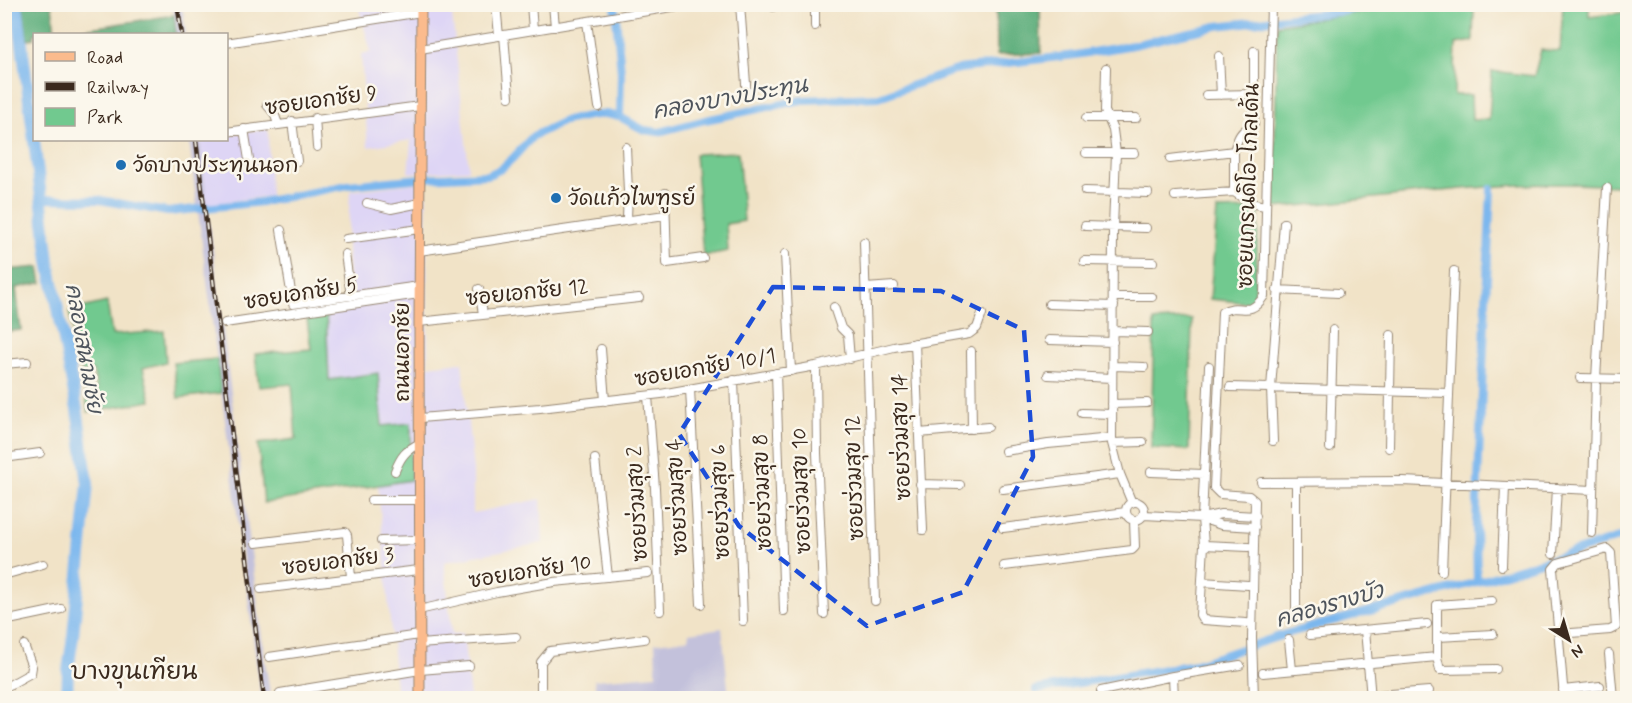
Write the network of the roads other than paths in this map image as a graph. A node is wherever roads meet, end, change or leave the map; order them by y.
1 (496, 4) edge
2 (531, 4) edge
3 (553, 4) edge
4 (690, 4) edge
5 (740, 4) edge
6 (814, 4) edge
7 (1271, 5) edge
8 (671, 6) edge
9 (421, 8) edge
10 (587, 22) junction
11 (815, 26) dead end
12 (555, 27) junction
13 (533, 30) junction
14 (501, 35) junction
15 (228, 43) edge
16 (420, 49) junction
17 (1254, 51) dead end
18 (1219, 56) dead end
19 (1106, 68) dead end
20 (1253, 94) junction
21 (1206, 95) dead end
22 (1221, 95) junction
23 (509, 97) dead end
24 (747, 97) dead end
25 (267, 105) dead end
26 (420, 106) junction
27 (599, 107) dead end
28 (315, 118) junction
29 (1086, 118) dead end
30 (1107, 118) junction
31 (1136, 118) dead end
32 (292, 121) junction
33 (278, 124) junction
34 (244, 129) junction
35 (228, 132) edge
36 (317, 147) dead end
37 (626, 147) dead end
38 (1234, 152) junction
39 (1086, 153) dead end
40 (1116, 153) junction
41 (1134, 153) dead end
42 (1170, 159) dead end
43 (297, 161) dead end
44 (250, 166) dead end
45 (1607, 188) dead end
46 (1085, 191) dead end
47 (1114, 192) junction
48 (1234, 192) junction
49 (664, 193) dead end
50 (1148, 193) dead end
51 (1175, 196) dead end
52 (367, 203) dead end
53 (420, 203) junction
54 (1264, 206) junction
55 (665, 215) junction
56 (627, 219) junction
57 (1284, 223) dead end
58 (1085, 226) dead end
59 (1113, 227) junction
60 (1146, 228) dead end
61 (420, 229) junction
62 (281, 230) dead end
63 (346, 239) dead end
64 (864, 242) dead end
65 (419, 250) junction
66 (345, 254) dead end
67 (785, 254) dead end
68 (703, 258) dead end
69 (1084, 261) dead end
70 (1114, 261) junction
71 (1153, 262) dead end
72 (1454, 272) dead end
73 (894, 286) dead end
74 (866, 288) junction
75 (478, 289) dead end
76 (419, 290) junction
77 (1277, 290) junction
78 (1338, 293) dead end
79 (351, 296) junction
80 (1114, 297) junction
81 (1152, 297) dead end
82 (639, 298) dead end
83 (1049, 304) dead end
84 (1114, 306) junction
85 (834, 307) dead end
86 (483, 314) junction
87 (982, 314) dead end
88 (419, 322) junction
89 (225, 323) dead end
90 (1333, 330) dead end
91 (1114, 331) junction
92 (1148, 332) dead end
93 (1392, 335) dead end
94 (1049, 340) dead end
95 (1113, 342) junction
96 (915, 344) junction
97 (601, 349) dead end
98 (971, 351) dead end
99 (868, 354) junction
100 (850, 359) junction
101 (27, 362) dead end
102 (4, 364) edge
103 (816, 366) junction
104 (1114, 366) junction
105 (1209, 366) dead end
106 (1144, 367) dead end
107 (791, 370) junction
108 (776, 373) junction
109 (1048, 375) dead end
110 (1112, 378) junction
111 (1580, 378) dead end
112 (1596, 379) junction
113 (734, 380) junction
114 (1628, 380) edge
115 (1230, 387) dead end
116 (1270, 388) junction
117 (690, 389) junction
118 (1332, 390) junction
119 (1390, 392) junction
120 (1449, 393) junction
121 (648, 396) junction
122 (605, 401) junction
123 (1147, 403) dead end
124 (1112, 404) junction
125 (1082, 413) dead end
126 (1112, 414) junction
127 (420, 418) junction
128 (988, 427) dead end
129 (972, 429) junction
130 (919, 433) junction
131 (1112, 441) junction
132 (1273, 441) dead end
133 (1143, 442) dead end
134 (420, 443) junction
135 (1330, 448) dead end
136 (1389, 448) dead end
137 (1005, 451) dead end
138 (40, 453) dead end
139 (4, 458) edge
140 (595, 459) dead end
141 (395, 471) dead end
142 (1151, 472) dead end
143 (1120, 474) junction
144 (1204, 474) junction
145 (1261, 482) dead end
146 (1296, 482) junction
147 (920, 484) junction
148 (1445, 484) junction
149 (960, 485) dead end
150 (1504, 486) junction
151 (1557, 488) junction
152 (1003, 489) dead end
153 (1593, 490) junction
154 (371, 500) dead end
155 (420, 500) junction
156 (1132, 503) junction
157 (1126, 512) junction
158 (1144, 515) junction
159 (1256, 516) junction
160 (1202, 518) junction
161 (1134, 521) junction
162 (1255, 527) junction
163 (1003, 528) dead end
164 (923, 530) dead end
165 (1592, 533) dead end
166 (419, 540) junction
167 (381, 541) dead end
168 (256, 543) dead end
169 (1204, 545) junction
170 (1248, 547) dead end
171 (1553, 554) dead end
172 (43, 564) dead end
173 (1004, 566) dead end
174 (1502, 566) dead end
175 (419, 570) junction
176 (1442, 571) dead end
177 (648, 573) dead end
178 (4, 575) edge
179 (351, 577) junction
180 (608, 577) junction
181 (1202, 582) junction
182 (1248, 585) dead end
183 (261, 589) dead end
184 (875, 601) dead end
185 (1492, 602) dead end
186 (701, 604) dead end
187 (61, 609) dead end
188 (419, 610) junction
189 (784, 610) dead end
190 (660, 611) dead end
191 (824, 614) dead end
192 (1296, 614) dead end
193 (4, 621) edge
194 (743, 621) dead end
195 (1246, 622) dead end
196 (1427, 624) dead end
197 (1365, 630) junction
198 (1493, 634) dead end
199 (1559, 634) junction
200 (1310, 635) dead end
201 (516, 637) dead end
202 (1438, 637) junction
203 (644, 639) dead end
204 (419, 640) junction
205 (1289, 640) dead end
206 (24, 645) dead end
207 (1609, 654) dead end
208 (269, 657) dead end
209 (1437, 657) junction
210 (1368, 663) junction
211 (1240, 665) dead end
212 (469, 666) dead end
213 (1496, 669) dead end
214 (420, 670) junction
215 (1292, 670) junction
216 (1263, 673) dead end
217 (1173, 676) junction
218 (1600, 686) dead end
219 (4, 688) edge
220 (1101, 691) dead end
221 (1429, 691) dead end
222 (279, 693) dead end
223 (1564, 694) edge
224 (1371, 697) edge
225 (420, 699) edge
226 (541, 699) edge
227 (1174, 699) edge
228 (1254, 699) edge
229 (1340, 699) edge
230 (1613, 699) edge

1 - 14 street
2 - 13 street
3 - 12 street
4 - 8 street
5 - 24 street
6 - 11 street
7 - 54 street, ซอยแกรนดิโอ-โกลเด้น
8 - 10 street
9 - 15 street
9 - 16 main road, ถนนเอกชัย
10 - 12 street
10 - 27 street
12 - 13 street
13 - 14 street
14 - 16 street
14 - 23 street
16 - 26 main road, ถนนเอกชัย
17 - 20 street
18 - 22 street
19 - 30 street
20 - 22 street
20 - 38 street
21 - 22 street
25 - 33 street
26 - 28 street, ซอยเอกชัย 9
26 - 53 main road, ถนนเอกชัย
28 - 32 street, ซอยเอกชัย 9
28 - 36 street
29 - 30 street
30 - 31 street
30 - 40 street
32 - 33 street, ซอยเอกชัย 9
32 - 43 street
33 - 34 street, ซอยเอกชัย 9
34 - 35 street, ซอยเอกชัย 9
34 - 44 street
37 - 56 street
38 - 42 street
38 - 48 street
39 - 40 street
40 - 41 street
40 - 47 street
45 - 112 street
46 - 47 street
47 - 50 street
47 - 59 street
48 - 51 street
48 - 54 street
49 - 55 street
52 - 53 street
53 - 61 main road, ถนนเอกชัย
54 - 159 street, ซอยแกรนดิโอ-โกลเด้น
55 - 56 street
55 - 68 street
56 - 65 street
57 - 77 street
58 - 59 street
59 - 60 street
59 - 70 street
61 - 63 street
61 - 65 main road, ถนนเอกชัย
62 - 79 street
64 - 74 street, ซอยร่วมสุข 12
65 - 76 main road, ถนนเอกชัย
66 - 79 street
67 - 107 street
69 - 70 street
70 - 71 street
70 - 80 street
72 - 120 street
73 - 74 street
74 - 99 street, ซอยร่วมสุข 12
75 - 86 street
76 - 79 street
76 - 88 main road, ถนนเอกชัย
76 - 89 street, ซอยเอกชัย 5
77 - 78 street
77 - 116 street
80 - 81 street
80 - 84 street
82 - 86 street, ซอยเอกชัย 12
83 - 84 street
84 - 91 street
85 - 100 street
86 - 88 street, ซอยเอกชัย 12
87 - 96 street, ซอยเอกชัย 10/1
88 - 127 main road, ถนนเอกชัย
90 - 118 street
91 - 92 street
91 - 95 street
93 - 119 street
94 - 95 street
95 - 104 street
96 - 99 street, ซอยเอกชัย 10/1
96 - 130 street, ซอยร่วมสุข 14
97 - 122 street
98 - 129 street
99 - 100 street, ซอยเอกชัย 10/1
99 - 184 street, ซอยร่วมสุข 12
100 - 103 street, ซอยเอกชัย 10/1
101 - 102 street
103 - 107 street, ซอยเอกชัย 10/1
103 - 191 street, ซอยร่วมสุข 10
104 - 106 street
104 - 110 street
105 - 144 street
107 - 108 street, ซอยเอกชัย 10/1
108 - 113 street, ซอยเอกชัย 10/1
108 - 189 street, ซอยร่วมสุข 8
109 - 110 street
110 - 124 street
111 - 112 street
112 - 114 street
112 - 153 street
113 - 117 street, ซอยเอกชัย 10/1
113 - 194 street, ซอยร่วมสุข 6
115 - 116 street
116 - 118 street
116 - 132 street
117 - 121 street, ซอยเอกชัย 10/1
117 - 186 street, ซอยร่วมสุข 4
118 - 119 street
118 - 135 street
119 - 120 street
119 - 136 street
120 - 148 street
121 - 122 street, ซอยเอกชัย 10/1
121 - 190 street, ซอยร่วมสุข 2
122 - 127 street, ซอยเอกชัย 10/1
123 - 124 street
124 - 126 street
125 - 126 street
126 - 131 street
127 - 134 main road, ถนนเอกชัย
128 - 129 street
129 - 130 street
130 - 147 street, ซอยร่วมสุข 14
131 - 133 street
131 - 137 street
131 - 143 street
134 - 141 street
134 - 155 main road, ถนนเอกชัย
138 - 139 street
140 - 180 street
142 - 144 street
143 - 152 street
143 - 156 street
144 - 160 street
145 - 146 street
146 - 148 street
146 - 192 street
147 - 149 street
147 - 164 street, ซอยร่วมสุข 14
148 - 150 street
148 - 176 street
150 - 151 street
150 - 174 street
151 - 153 street
151 - 171 street
153 - 165 street
154 - 155 street
155 - 166 main road, ถนนเอกชัย
156 - 157 street
156 - 158 street
157 - 161 street
157 - 163 street
158 - 160 street
158 - 161 street
159 - 160 street
159 - 162 street
160 - 162 street
160 - 169 street
161 - 173 street
162 - 228 street
166 - 167 street
166 - 175 main road, ถนนเอกชัย
168 - 179 street
169 - 170 street
169 - 181 street
172 - 178 street
175 - 179 street, ซอยเอกชัย 3
175 - 188 main road, ถนนเอกชัย
177 - 180 street, ซอยเอกชัย 10
179 - 183 street, ซอยเอกชัย 3
180 - 188 street, ซอยเอกชัย 10
181 - 182 street
181 - 195 street
185 - 202 street
187 - 193 street
188 - 204 main road, ถนนเอกชัย
196 - 197 street
197 - 200 street
197 - 210 street
198 - 202 street
199 - 199 street
199 - 223 street
201 - 204 street
202 - 209 street
203 - 226 street
204 - 208 street
204 - 214 main road, ถนนเอกชัย
205 - 215 street
206 - 219 street
207 - 230 street
209 - 210 street
209 - 213 street
210 - 215 street
210 - 224 street
211 - 217 street
212 - 214 street
214 - 222 street
214 - 225 main road, ถนนเอกชัย
215 - 216 street
217 - 220 street
217 - 227 street
218 - 223 street
221 - 224 street
224 - 229 street

